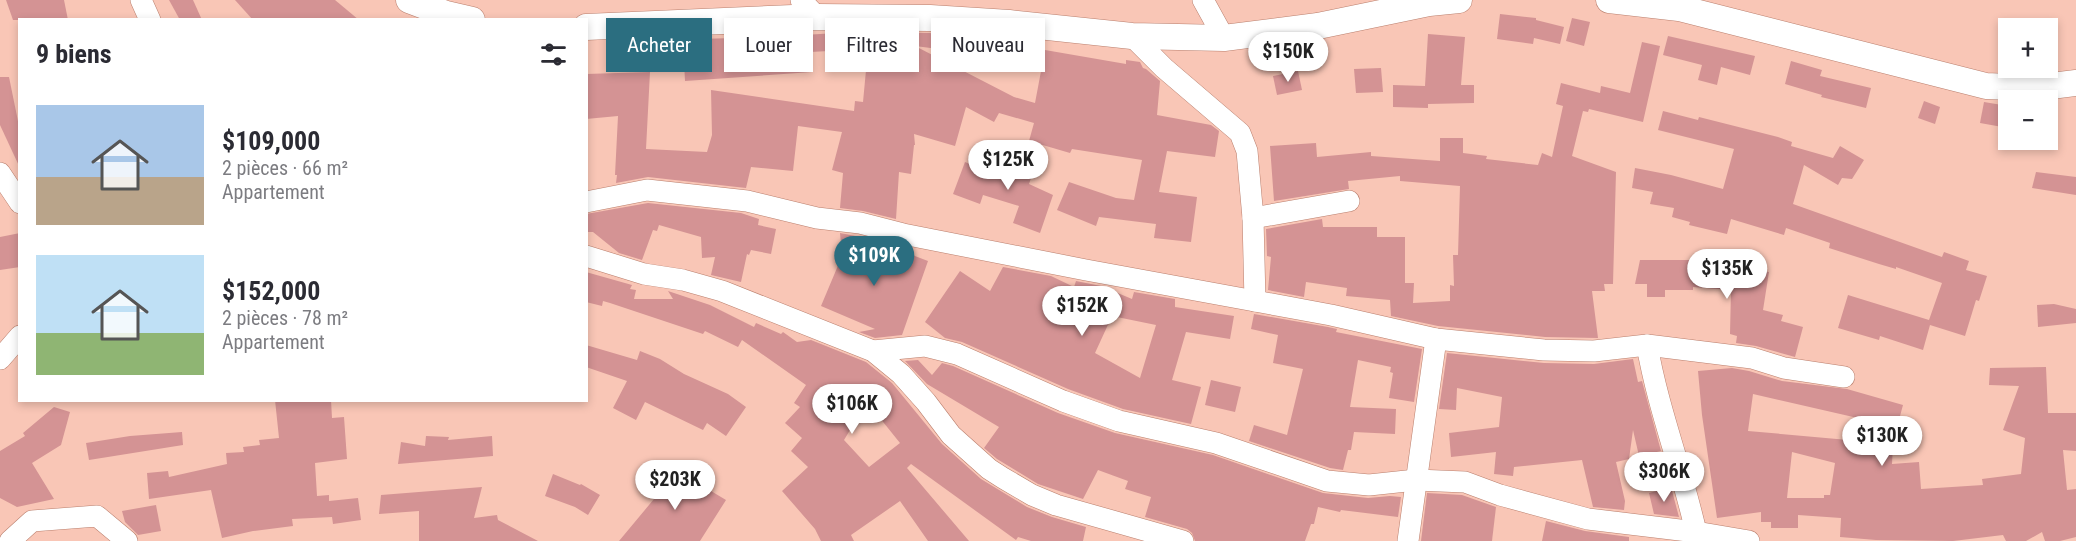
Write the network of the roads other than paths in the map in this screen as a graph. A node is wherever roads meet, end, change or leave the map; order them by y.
1 (141, 0) edge
2 (409, 0) edge
3 (1203, 0) edge
4 (1459, 0) edge
5 (1609, 0) edge
6 (809, 8) edge
7 (149, 18) edge
8 (463, 18) edge
9 (588, 27) edge
10 (1132, 36) junction
11 (1224, 38) junction
12 (2076, 83) edge
13 (0, 174) edge
14 (18, 200) edge
15 (1349, 201) dead end
16 (588, 202) edge
17 (1253, 218) junction
18 (588, 257) edge
19 (1255, 302) junction
20 (18, 338) edge
21 (1436, 339) junction
22 (1647, 345) junction
23 (873, 351) junction
24 (0, 359) edge
25 (1844, 377) dead end
26 (1416, 480) junction
27 (1696, 532) junction
28 (10, 541) edge
29 (127, 541) edge
30 (1184, 541) edge
31 (1408, 541) edge
32 (1749, 541) edge

1 - 7 street
2 - 8 street
3 - 11 street
4 - 11 street
5 - 12 street
6 - 9 street
6 - 10 street
10 - 11 street
10 - 17 street
13 - 14 street
15 - 17 street
16 - 19 street
17 - 19 street
18 - 23 street
19 - 21 street
20 - 24 street
21 - 22 street
21 - 26 street
22 - 25 street
22 - 27 street
23 - 26 street
23 - 30 street
26 - 27 street
26 - 31 street
27 - 32 street
28 - 29 street

